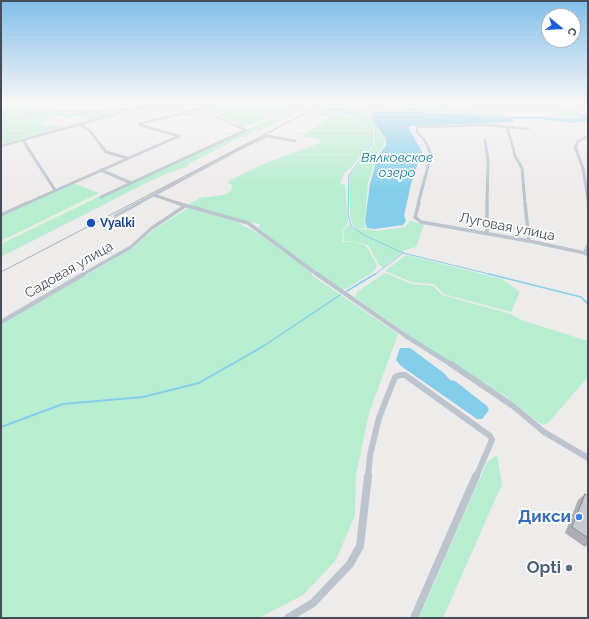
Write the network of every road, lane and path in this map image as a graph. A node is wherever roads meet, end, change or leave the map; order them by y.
1 (51, 132) edge
2 (91, 132) edge
3 (165, 132) edge
4 (242, 132) edge
5 (417, 132) edge
6 (509, 132) edge
7 (588, 136) edge
8 (23, 140) junction
9 (485, 140) dead end
10 (294, 141) dead end
11 (1, 146) edge
12 (127, 158) junction
13 (101, 170) junction
14 (131, 183) junction
15 (55, 190) junction
16 (154, 195) junction
17 (101, 197) dead end
18 (588, 200) edge
19 (185, 206) junction
20 (1, 215) edge
21 (116, 216) dead end
22 (486, 233) junction
23 (529, 241) junction
24 (588, 245) edge
25 (586, 254) edge
26 (1, 322) edge
27 (588, 458) edge
28 (288, 618) edge
29 (414, 618) edge

1 - 8 street
2 - 12 street
3 - 12 street
4 - 14 street
5 - 22 street, Луговая улица
6 - 23 street
7 - 18 street
8 - 11 street
8 - 15 street
9 - 22 street
10 - 16 street
12 - 13 street
13 - 14 street
13 - 15 street
14 - 17 street
15 - 20 street
16 - 19 street
16 - 21 street
19 - 26 street, Садовая улица
19 - 27 street
22 - 23 street, Луговая улица
23 - 25 street, Луговая улица
24 - 25 street
28 - 29 street

